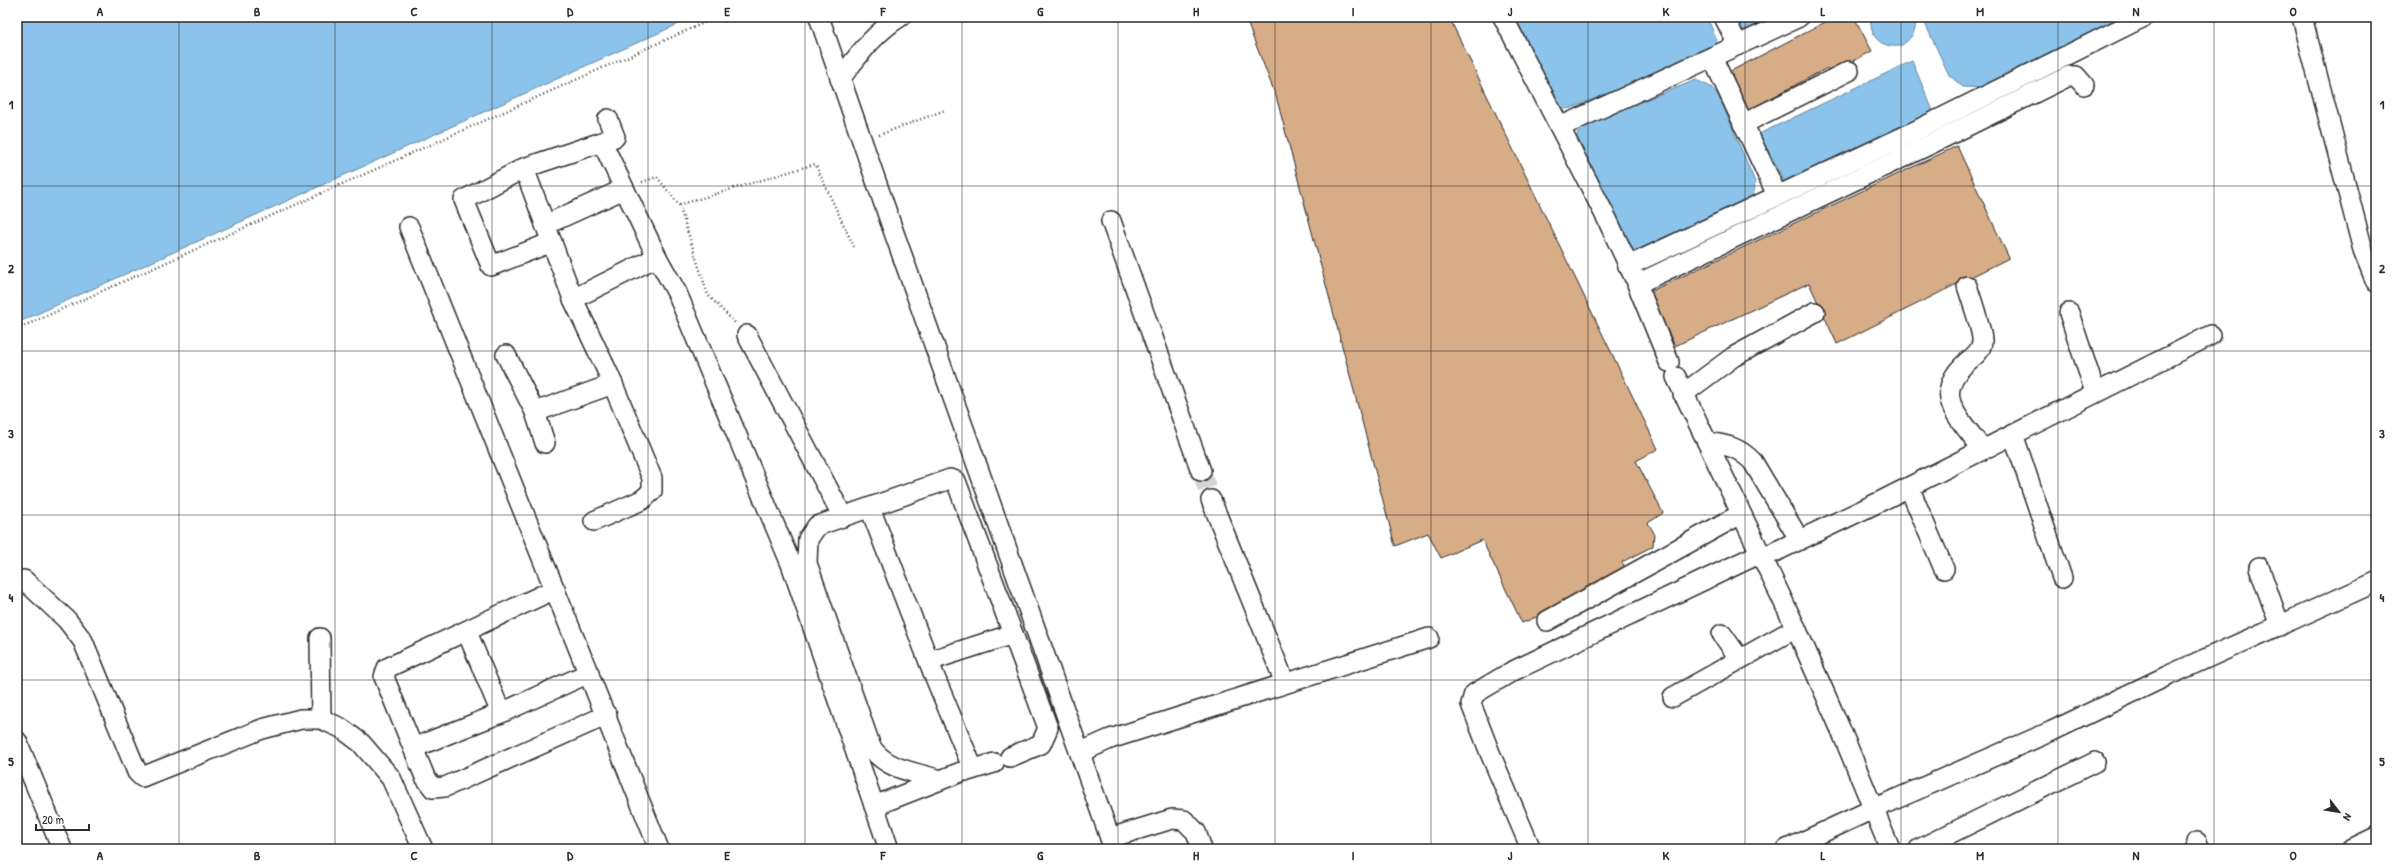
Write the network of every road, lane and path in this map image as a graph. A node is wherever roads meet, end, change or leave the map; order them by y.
1 (717, 17) edge
2 (820, 17) edge
3 (900, 17) edge
4 (1503, 17) edge
5 (1724, 17) edge
6 (1799, 17) edge
7 (2144, 17) edge
8 (2302, 17) edge
9 (1738, 45) junction
10 (1712, 57) junction
11 (1850, 71) dead end
12 (840, 79) junction
13 (2084, 85) dead end
14 (944, 110) dead end
15 (608, 119) dead end
16 (1743, 124) junction
17 (1560, 127) junction
18 (602, 142) junction
19 (862, 142) junction
20 (524, 168) junction
21 (624, 189) junction
22 (1777, 196) junction
23 (679, 205) junction
24 (1111, 221) dead end
25 (409, 227) dead end
26 (548, 233) junction
27 (856, 249) dead end
28 (657, 258) junction
29 (1628, 266) junction
30 (2376, 282) edge
31 (1637, 284) junction
32 (1967, 286) dead end
33 (573, 299) junction
34 (1814, 312) dead end
35 (2069, 313) dead end
36 (17, 329) edge
37 (747, 335) joint
38 (2212, 335) dead end
39 (506, 355) dead end
40 (1676, 378) junction
41 (613, 384) junction
42 (2095, 392) junction
43 (535, 412) junction
44 (2014, 434) junction
45 (1707, 442) junction
46 (545, 443) dead end
47 (1983, 450) junction
48 (1201, 471) tunnel mouth
49 (1909, 487) junction
50 (1211, 500) tunnel mouth
51 (870, 508) junction
52 (1741, 514) junction
53 (843, 517) junction
54 (594, 521) dead end
55 (1800, 539) junction
56 (1763, 555) junction
57 (2259, 567) dead end
58 (1944, 569) dead end
59 (2062, 578) dead end
60 (24, 580) dead end
61 (2376, 582) edge
62 (555, 589) junction
63 (1548, 621) dead end
64 (2280, 626) junction
65 (1796, 628) junction
66 (466, 632) junction
67 (1013, 634) junction
68 (1722, 634) dead end
69 (320, 638) dead end
70 (1429, 638) dead end
71 (1739, 658) junction
72 (929, 661) junction
73 (590, 674) junction
74 (1285, 683) junction
75 (1673, 697) dead end
76 (501, 713) junction
77 (607, 715) junction
78 (321, 719) junction
79 (17, 741) edge
80 (413, 748) junction
81 (1081, 752) junction
82 (2095, 762) dead end
83 (968, 771) junction
84 (940, 780) junction
85 (874, 806) junction
86 (1873, 809) junction
87 (2376, 837) edge
88 (1112, 843) edge
89 (62, 849) edge
90 (422, 849) edge
91 (659, 849) edge
92 (889, 849) edge
93 (1202, 849) edge
94 (1531, 849) edge
95 (1787, 849) edge
96 (1890, 849) edge
97 (1919, 849) edge
98 (2351, 849) edge

1 - 36 path
2 - 12 street
3 - 12 street
4 - 17 street
5 - 9 street
6 - 9 street
7 - 22 street
8 - 30 street
9 - 10 street
10 - 16 street
10 - 17 street
11 - 16 street
12 - 19 street
13 - 31 street
14 - 19 path
15 - 18 street
16 - 22 street
17 - 29 street
18 - 20 street
18 - 21 street
19 - 81 street
20 - 26 street
20 - 26 street
21 - 23 path
21 - 26 street
21 - 28 street
22 - 29 street
23 - 27 path
23 - 37 path
24 - 48 street
25 - 62 street
26 - 33 street
28 - 33 street
28 - 85 street
29 - 31 street
31 - 40 street
32 - 47 street
33 - 41 street
34 - 40 street
35 - 42 street
37 - 53 street
38 - 42 street
39 - 43 street
40 - 45 street
41 - 43 street
41 - 54 street
42 - 44 street
43 - 46 street
44 - 47 street
44 - 59 street
45 - 52 street
45 - 55 street
47 - 49 street
49 - 55 street
49 - 58 street
50 - 74 street
51 - 53 street
51 - 67 street
51 - 72 street
52 - 56 street
52 - 63 street
53 - 84 street
55 - 56 street
56 - 65 street
56 - 94 street
57 - 64 street
60 - 78 street
61 - 64 street
62 - 66 street
62 - 73 street
64 - 86 street
65 - 71 street
65 - 86 street
66 - 76 street
66 - 80 street
67 - 72 street
67 - 83 street
68 - 71 street
69 - 78 street
70 - 74 street
71 - 75 street
72 - 83 street
73 - 76 street
73 - 77 street
74 - 81 street
76 - 80 street
77 - 80 street
77 - 91 street
78 - 90 street
79 - 89 street
81 - 88 street
82 - 97 street
83 - 84 street
84 - 85 street
85 - 92 street
86 - 95 street
86 - 96 street
87 - 98 street
88 - 93 street

